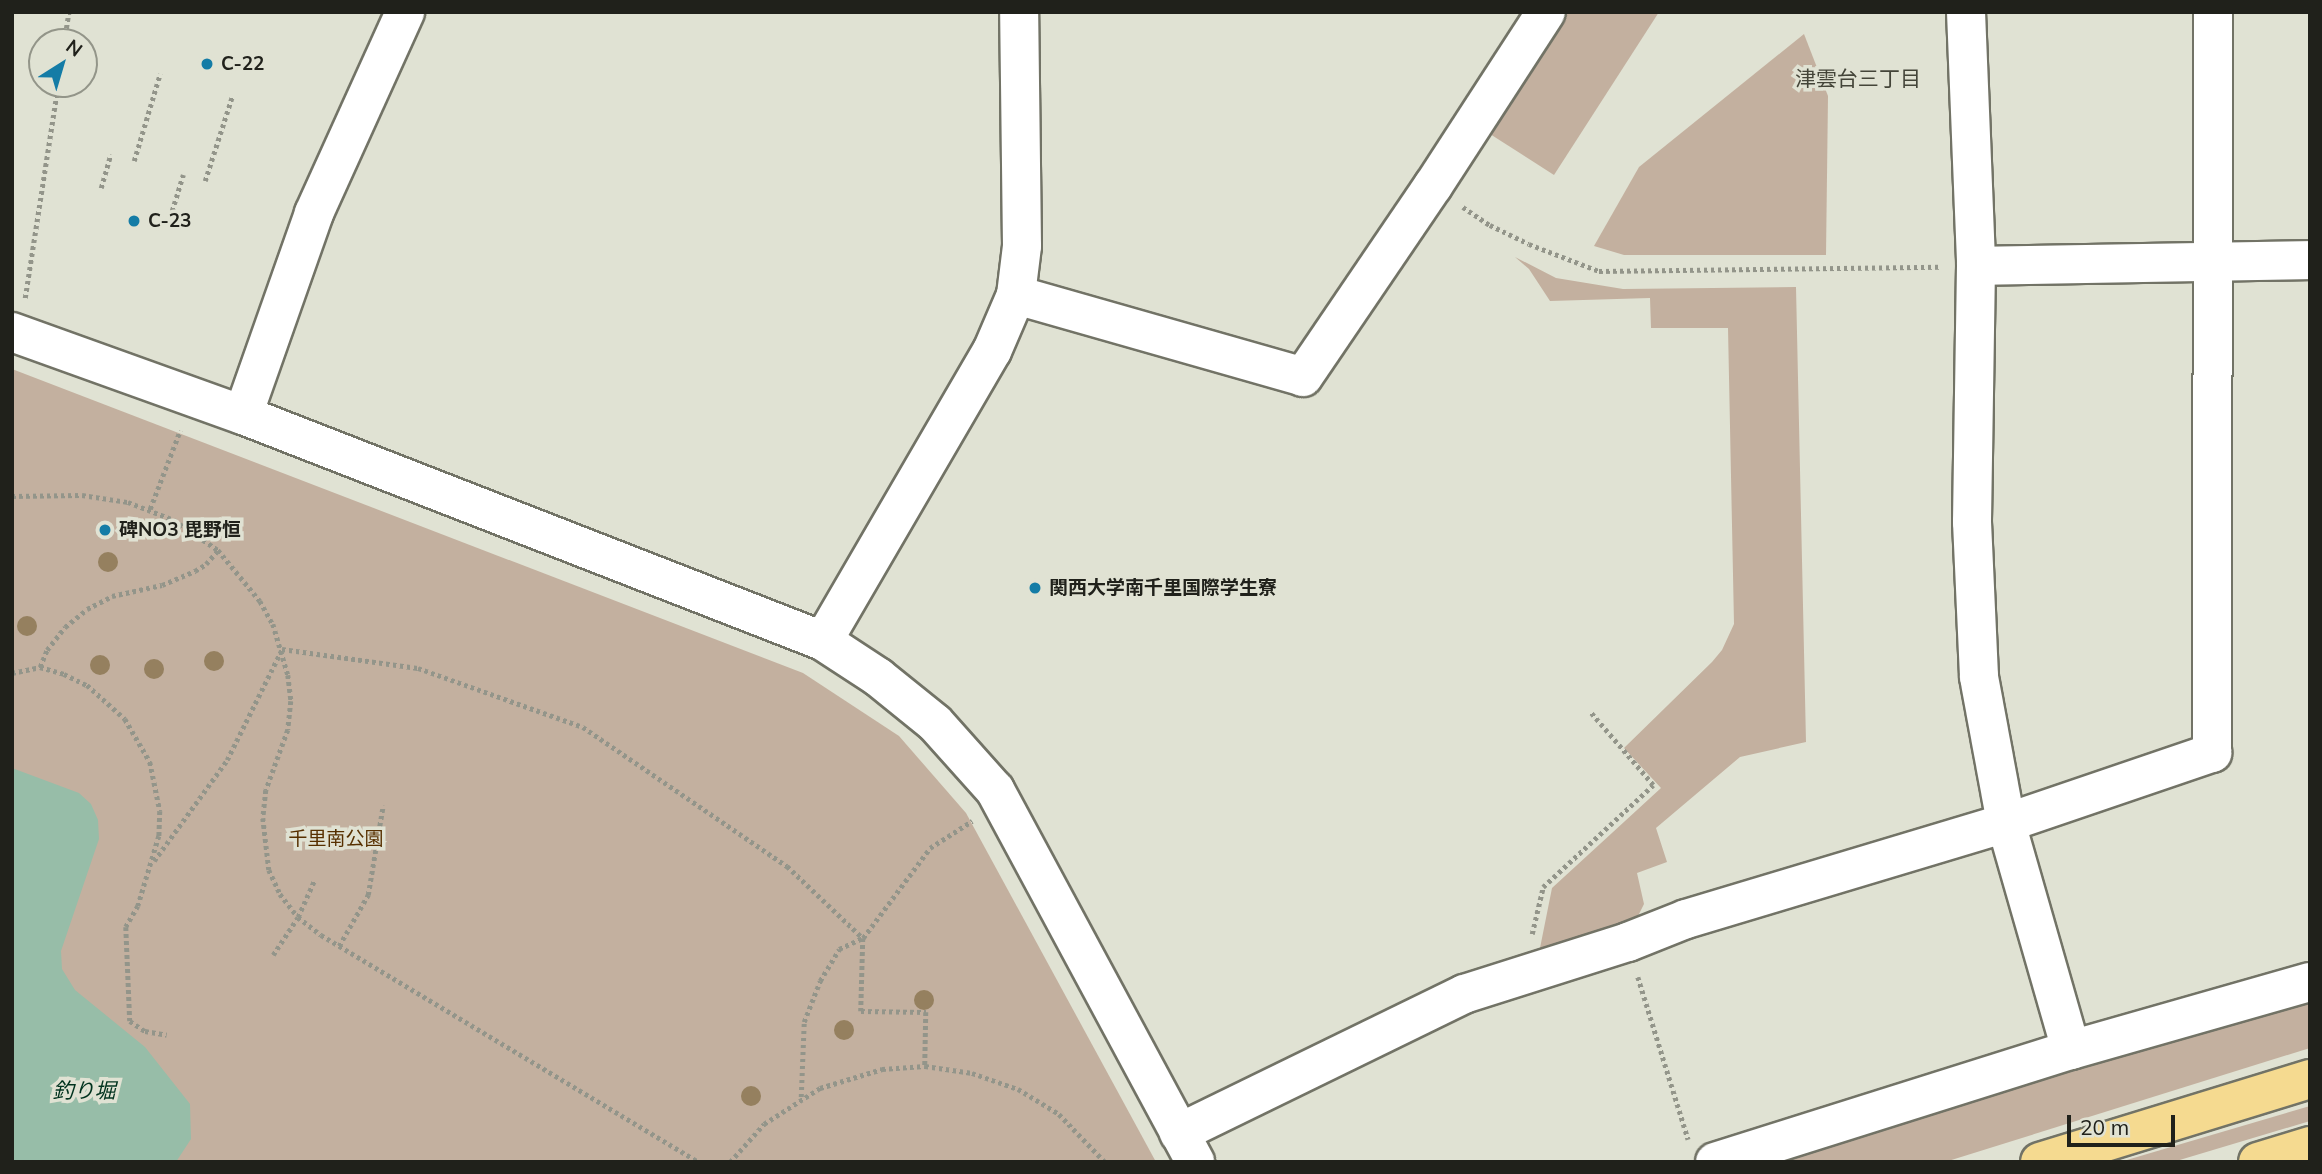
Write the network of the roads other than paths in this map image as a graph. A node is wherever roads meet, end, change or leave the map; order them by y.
1 (405, 12) edge
2 (1019, 12) edge
3 (1546, 12) edge
4 (1966, 12) edge
5 (2213, 12) edge
6 (2310, 260) edge
7 (2212, 262) junction
8 (1976, 267) junction
9 (1017, 295) junction
10 (18, 316) edge
11 (243, 415) junction
12 (823, 641) junction
13 (2006, 823) junction
14 (2310, 982) edge
15 (2071, 1050) junction
16 (2310, 1079) edge
17 (2310, 1146) edge
18 (1187, 1147) edge
19 (1703, 1155) edge
20 (2040, 1162) edge
21 (2258, 1162) edge

1 - 11 street
2 - 9 street
3 - 9 street
4 - 8 street
5 - 7 street
6 - 7 street
7 - 8 street
7 - 13 street
8 - 13 street
9 - 12 street
10 - 11 street
11 - 12 street
12 - 18 street
13 - 15 street
13 - 18 street
14 - 15 street
15 - 19 street
16 - 20 main road
17 - 21 main road

